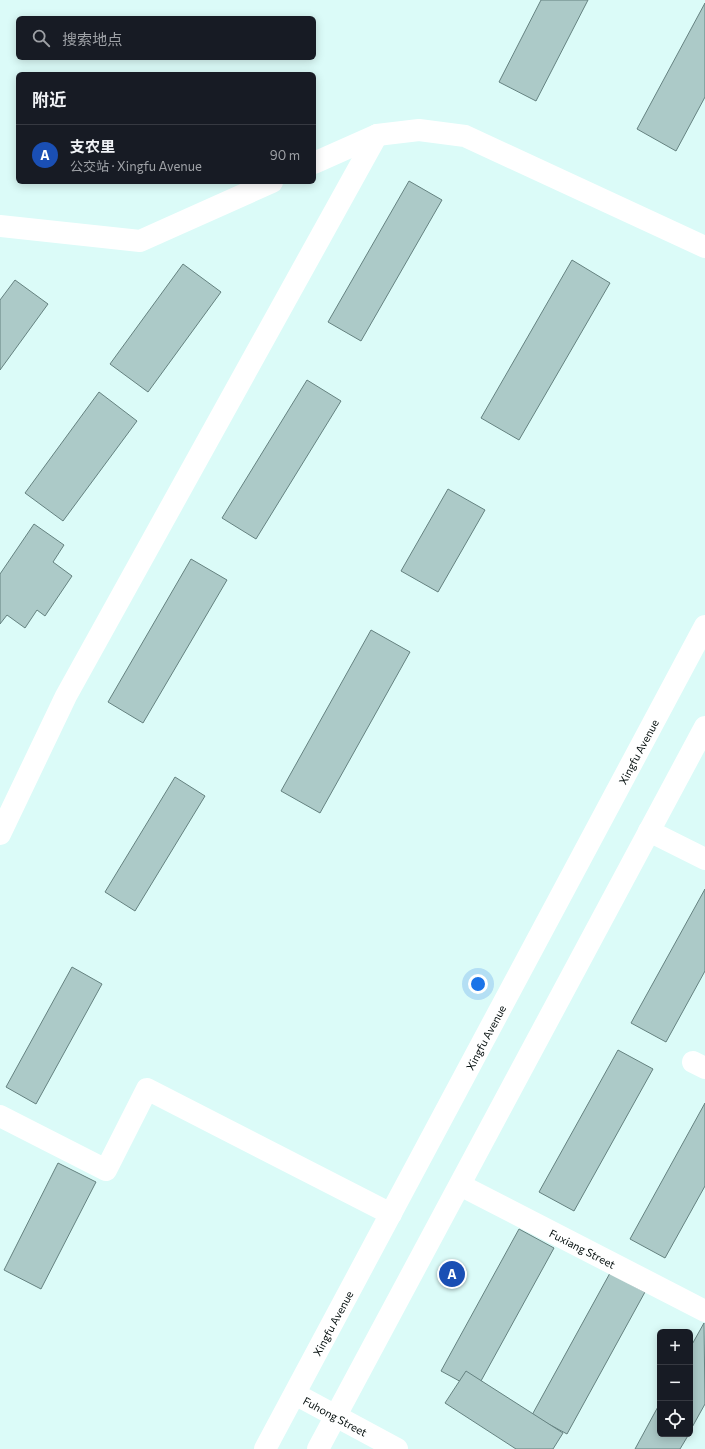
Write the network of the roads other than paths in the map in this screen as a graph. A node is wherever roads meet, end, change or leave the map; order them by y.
1 (377, 135) junction
2 (316, 162) edge
3 (268, 184) edge
4 (0, 226) edge
5 (705, 247) edge
6 (705, 626) edge
7 (705, 727) edge
8 (649, 831) junction
9 (0, 834) edge
10 (705, 859) edge
11 (0, 1116) edge
12 (460, 1185) junction
13 (391, 1214) junction
14 (705, 1311) edge
15 (295, 1394) junction
16 (336, 1416) junction
17 (265, 1449) edge
18 (318, 1449) edge
19 (397, 1449) edge

1 - 2 street
1 - 5 street
1 - 9 street
3 - 4 street
6 - 13 street, Xingfu Avenue
7 - 8 street
8 - 10 street
8 - 12 street
11 - 13 street
12 - 14 street, Fuxiang Street
12 - 16 street
13 - 15 street, Xingfu Avenue
15 - 16 street, Fuhong Street
15 - 17 street, Xingfu Avenue
16 - 18 street
16 - 19 street, Fuhong Street

